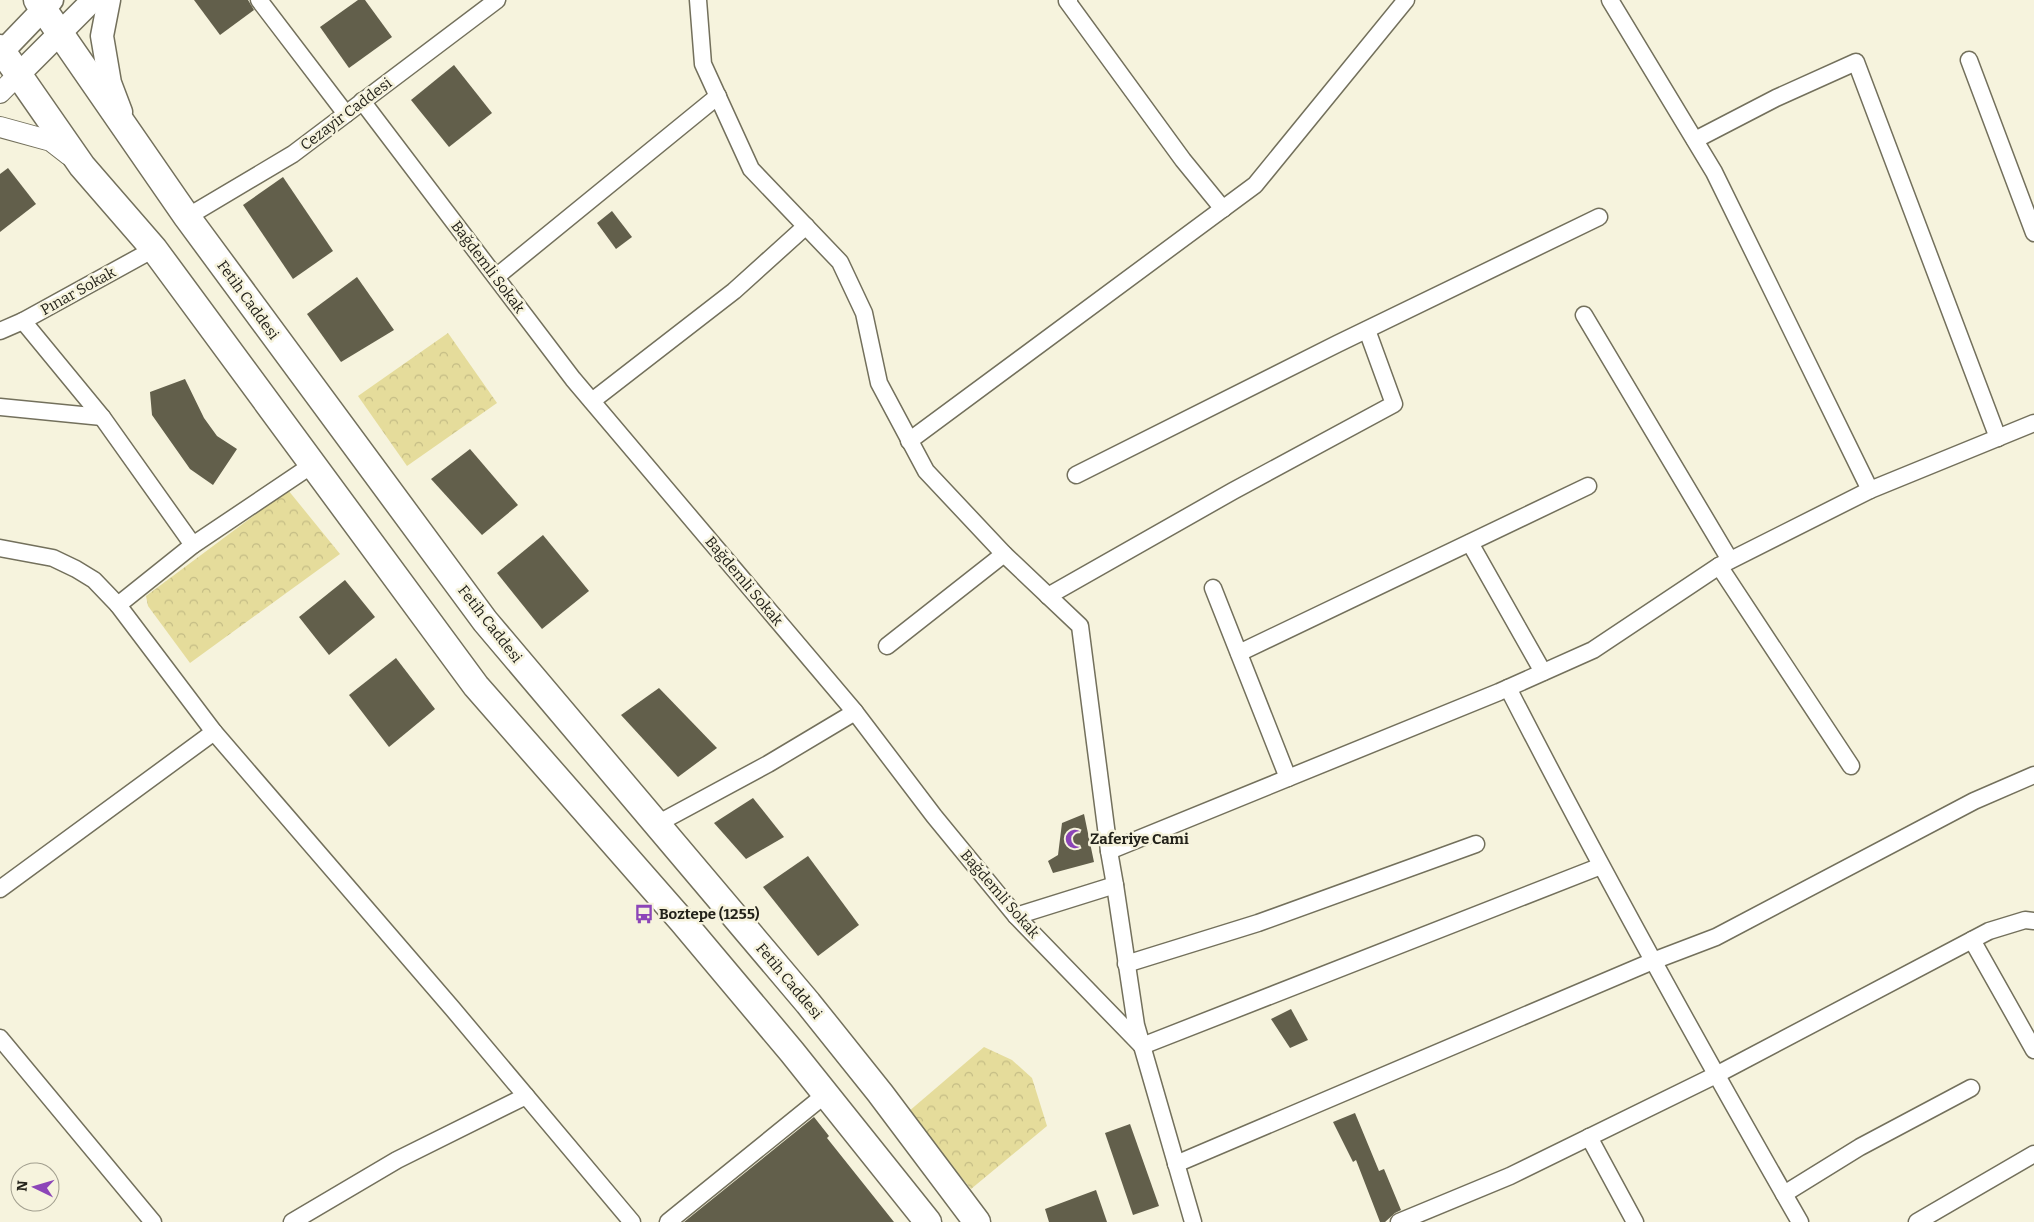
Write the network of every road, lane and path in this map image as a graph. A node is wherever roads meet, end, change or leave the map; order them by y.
1 (92, 0) edge
2 (109, 0) edge
3 (259, 0) edge
4 (496, 0) edge
5 (698, 0) edge
6 (1069, 0) edge
7 (1406, 0) edge
8 (1610, 0) edge
9 (44, 3) edge
10 (59, 33) junction
11 (1, 51) edge
12 (1969, 60) dead end
13 (19, 74) junction
14 (0, 93) edge
15 (718, 96) junction
16 (362, 102) junction
17 (346, 114) junction
18 (0, 127) edge
19 (128, 132) junction
20 (1695, 140) junction
21 (82, 166) junction
22 (1223, 209) junction
23 (187, 217) junction
24 (1598, 217) dead end
25 (2033, 225) edge
26 (806, 226) junction
27 (154, 249) junction
28 (496, 277) junction
29 (1584, 315) dead end
30 (22, 321) junction
31 (1367, 330) junction
32 (0, 331) edge
33 (592, 401) junction
34 (0, 407) edge
35 (102, 417) junction
36 (2034, 423) edge
37 (1998, 438) junction
38 (910, 441) junction
39 (312, 465) junction
40 (1076, 475) dead end
41 (1588, 486) dead end
42 (1870, 490) junction
43 (1470, 543) junction
44 (193, 545) junction
45 (0, 548) edge
46 (1004, 554) junction
47 (1725, 563) junction
48 (1213, 588) dead end
49 (1048, 596) junction
50 (118, 606) junction
51 (887, 646) dead end
52 (1238, 653) junction
53 (1543, 672) junction
54 (1508, 688) junction
55 (855, 712) junction
56 (214, 732) junction
57 (1851, 766) dead end
58 (2034, 775) edge
59 (1288, 778) junction
60 (656, 824) junction
61 (1476, 844) dead end
62 (1108, 851) junction
63 (1601, 866) junction
64 (1116, 885) junction
65 (0, 889) edge
66 (1016, 916) junction
67 (2034, 921) edge
68 (1972, 940) junction
69 (1652, 961) junction
70 (1126, 964) junction
71 (0, 1038) edge
72 (1142, 1046) junction
73 (2034, 1050) edge
74 (1716, 1075) junction
75 (1971, 1088) dead end
76 (826, 1094) junction
77 (526, 1096) junction
78 (1589, 1137) junction
79 (2034, 1154) edge
80 (1176, 1164) junction
81 (1784, 1194) junction
82 (924, 1221) edge
83 (153, 1222) edge
84 (292, 1222) edge
85 (632, 1222) edge
86 (668, 1222) edge
87 (977, 1222) edge
88 (1192, 1222) edge
89 (1399, 1222) edge
90 (1635, 1222) edge
91 (1800, 1222) edge
92 (1917, 1222) edge

1 - 10 main road
2 - 19 main road
3 - 17 street
4 - 16 street, Cezayir Caddesi
5 - 15 street
6 - 22 street
7 - 22 street
8 - 20 street
9 - 10 main road, Fetih Caddesi
9 - 11 main road
10 - 13 main road
10 - 19 main road, Fetih Caddesi
11 - 13 main road
12 - 25 street
13 - 14 street
13 - 21 main road
15 - 26 street
15 - 28 street
16 - 17 street, Cezayir Caddesi
16 - 28 street, Bağdemli Sokak
17 - 23 street, Cezayir Caddesi
18 - 21 street
19 - 23 main road, Fetih Caddesi
20 - 37 street
20 - 42 street
21 - 27 main road
22 - 38 street
23 - 60 main road, Fetih Caddesi
24 - 31 street
26 - 33 street
26 - 38 street
27 - 30 street, Pınar Sokak
27 - 39 main road
28 - 33 street, Bağdemli Sokak
29 - 47 street
30 - 32 street, Pınar Sokak
30 - 35 street
31 - 40 street
31 - 49 street
33 - 55 street, Bağdemli Sokak
34 - 35 street
35 - 44 street
36 - 37 street
37 - 42 street
38 - 46 street
39 - 44 street
39 - 76 main road
41 - 43 street
42 - 47 street
43 - 52 street
43 - 53 street
44 - 50 street
45 - 50 street
46 - 49 street
46 - 51 street
47 - 53 street
47 - 57 street
48 - 52 street
49 - 62 street
50 - 56 street
52 - 59 street
53 - 54 street
54 - 59 street
54 - 63 street
55 - 60 street
55 - 66 street, Bağdemli Sokak
56 - 65 street
56 - 77 street
58 - 69 street
59 - 62 street
60 - 87 main road, Fetih Caddesi
61 - 70 street
62 - 64 street
63 - 69 street
63 - 72 street
64 - 66 street
64 - 70 street
66 - 72 street, Bağdemli Sokak
67 - 68 street
68 - 73 street
68 - 74 street
69 - 74 street
69 - 80 street
70 - 72 street
71 - 83 street
72 - 80 street
74 - 78 street
74 - 81 street
75 - 81 street
76 - 82 main road
76 - 86 street
77 - 84 street
77 - 85 street
78 - 89 street
78 - 90 street
79 - 92 street
80 - 88 street
81 - 91 street

